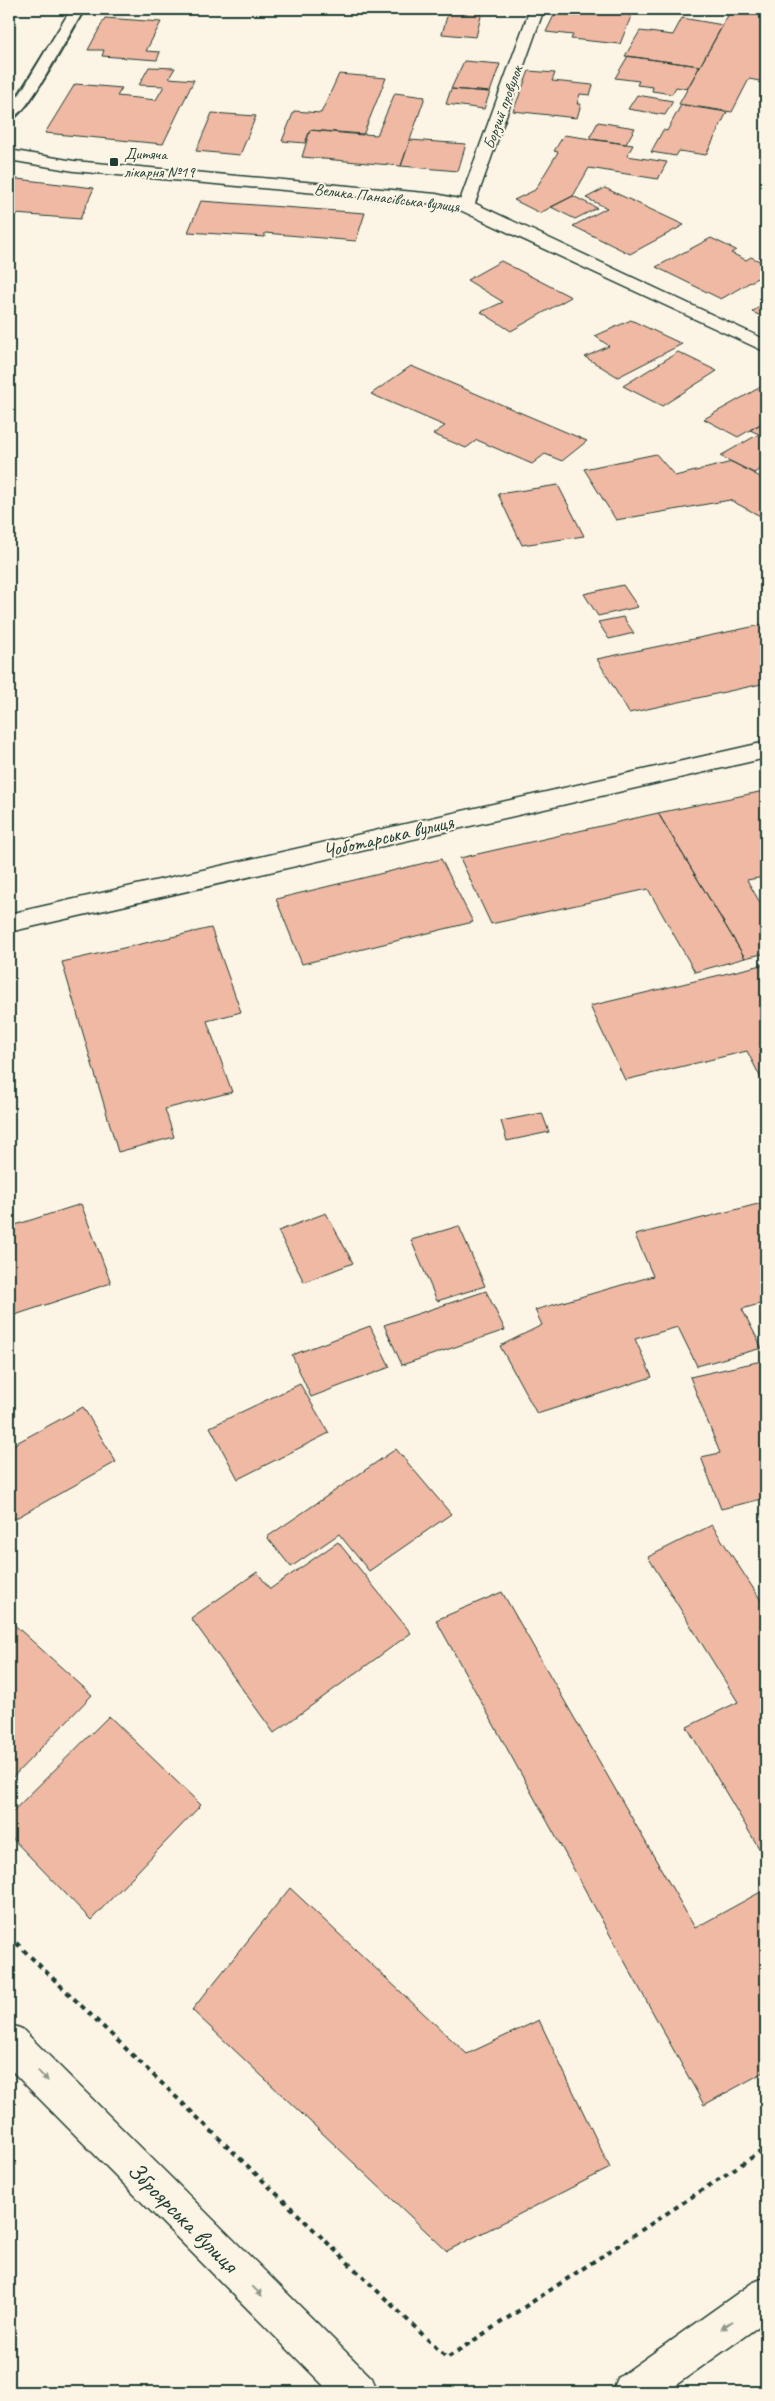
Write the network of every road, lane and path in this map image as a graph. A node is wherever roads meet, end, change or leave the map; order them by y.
1 (78, 9) edge
2 (538, 9) edge
3 (10, 116) edge
4 (9, 156) edge
5 (466, 206) junction
6 (766, 347) edge
7 (766, 750) edge
8 (9, 923) edge
9 (9, 1936) edge
10 (9, 2042) edge
11 (766, 2148) edge
12 (766, 2297) edge
13 (358, 2392) edge
14 (632, 2392) edge

1 - 3 street
2 - 5 street, Борзий провулок
4 - 5 street, Велика Панасівська вулиця
5 - 6 street, Велика Панасівська вулиця
7 - 8 street, Чоботарська вулиця
9 - 11 path
10 -> 13 street, Зброярська вулиця
12 -> 14 street

